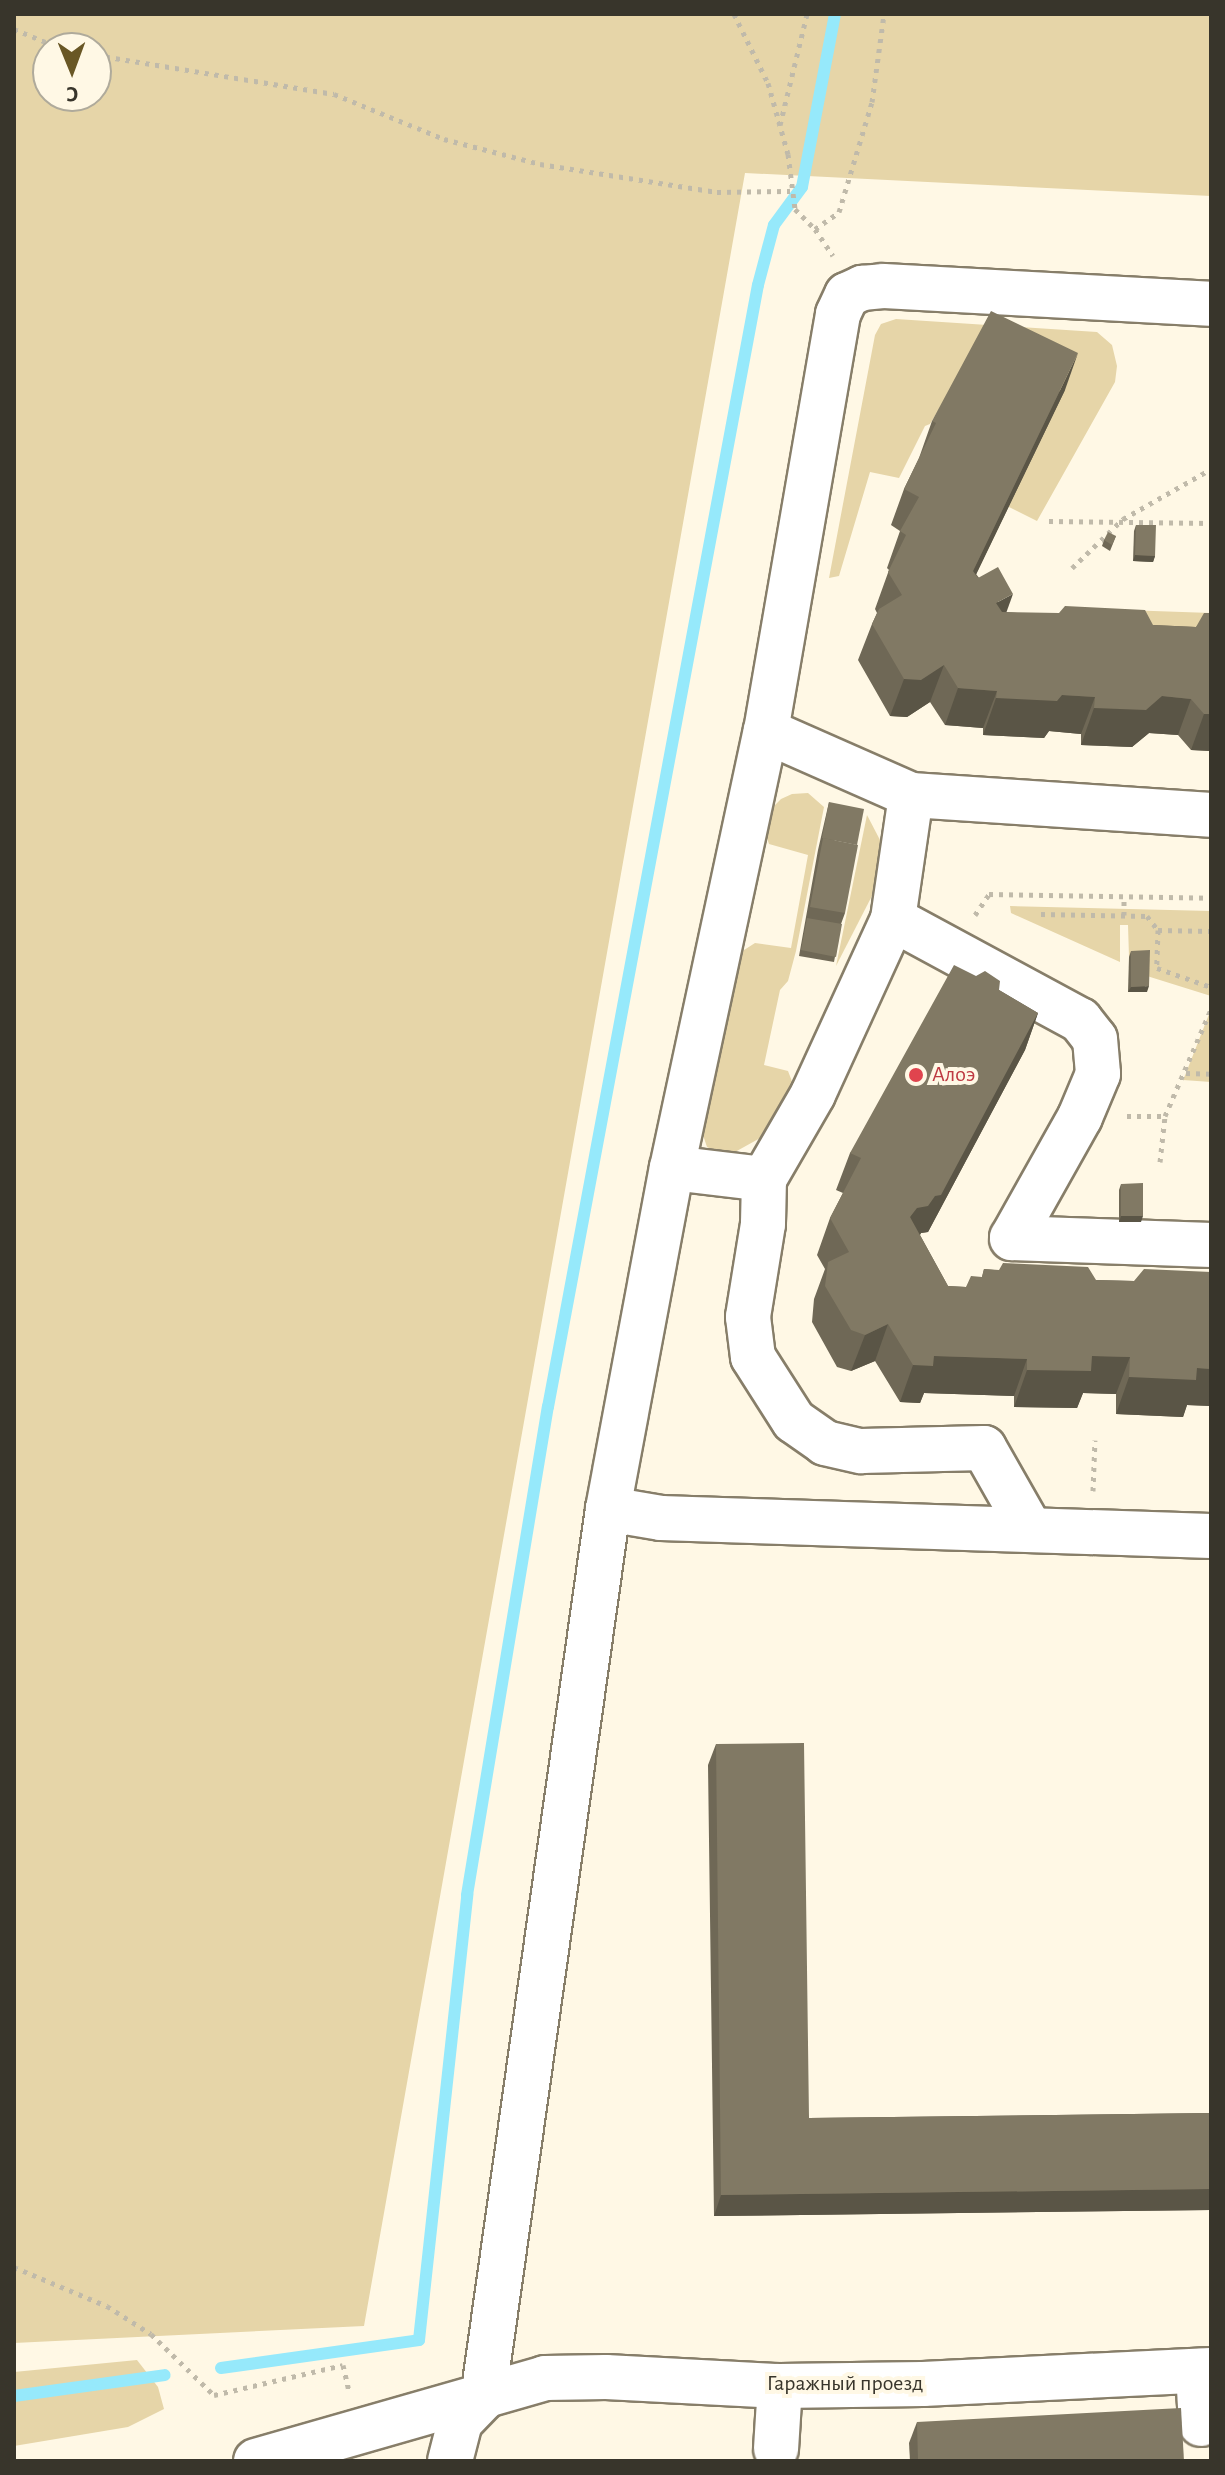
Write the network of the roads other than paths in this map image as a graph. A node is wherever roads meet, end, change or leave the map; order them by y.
1 (1211, 304) edge
2 (766, 731) junction
3 (911, 795) junction
4 (1211, 815) edge
5 (893, 919) junction
6 (672, 1168) junction
7 (764, 1179) junction
8 (1211, 1245) edge
9 (608, 1509) junction
10 (1030, 1529) junction
11 (1211, 1536) edge
12 (1204, 2370) edge
13 (780, 2386) junction
14 (483, 2398) junction
15 (1201, 2424) dead end
16 (776, 2449) dead end
17 (256, 2461) edge
18 (450, 2461) edge

1 - 2 street
2 - 3 street
2 - 6 street
3 - 4 street
3 - 5 street
5 - 7 street
5 - 8 street
6 - 7 street
6 - 9 street
7 - 10 street
9 - 10 street
9 - 14 street
10 - 11 street
12 - 13 street, Гаражный проезд
12 - 15 street
13 - 14 street, Гаражный проезд
13 - 16 street
14 - 17 street, Гаражный проезд
14 - 18 street

